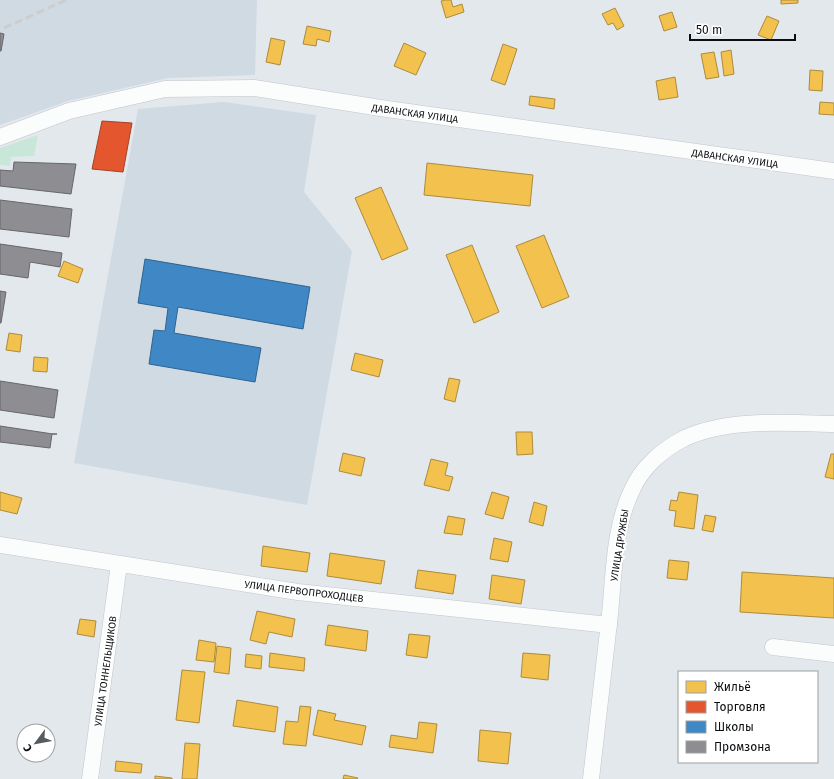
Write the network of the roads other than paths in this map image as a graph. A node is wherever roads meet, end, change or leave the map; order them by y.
1 (0, 137) edge
2 (834, 171) edge
3 (834, 424) edge
4 (0, 545) edge
5 (119, 564) junction
6 (609, 624) junction
7 (773, 647) dead end
8 (834, 654) edge
9 (90, 779) edge
10 (591, 779) edge

1 - 2 street, ДАВАНСКАЯ УЛИЦА
3 - 6 street, УЛИЦА ДРУЖБЫ
4 - 5 street, УЛИЦА ПЕРВОПРОХОДЦЕВ
5 - 6 street, УЛИЦА ПЕРВОПРОХОДЦЕВ
5 - 9 street, УЛИЦА ТОННЕЛЬЩИКОВ
6 - 10 street, УЛИЦА ДРУЖБЫ
7 - 8 street

